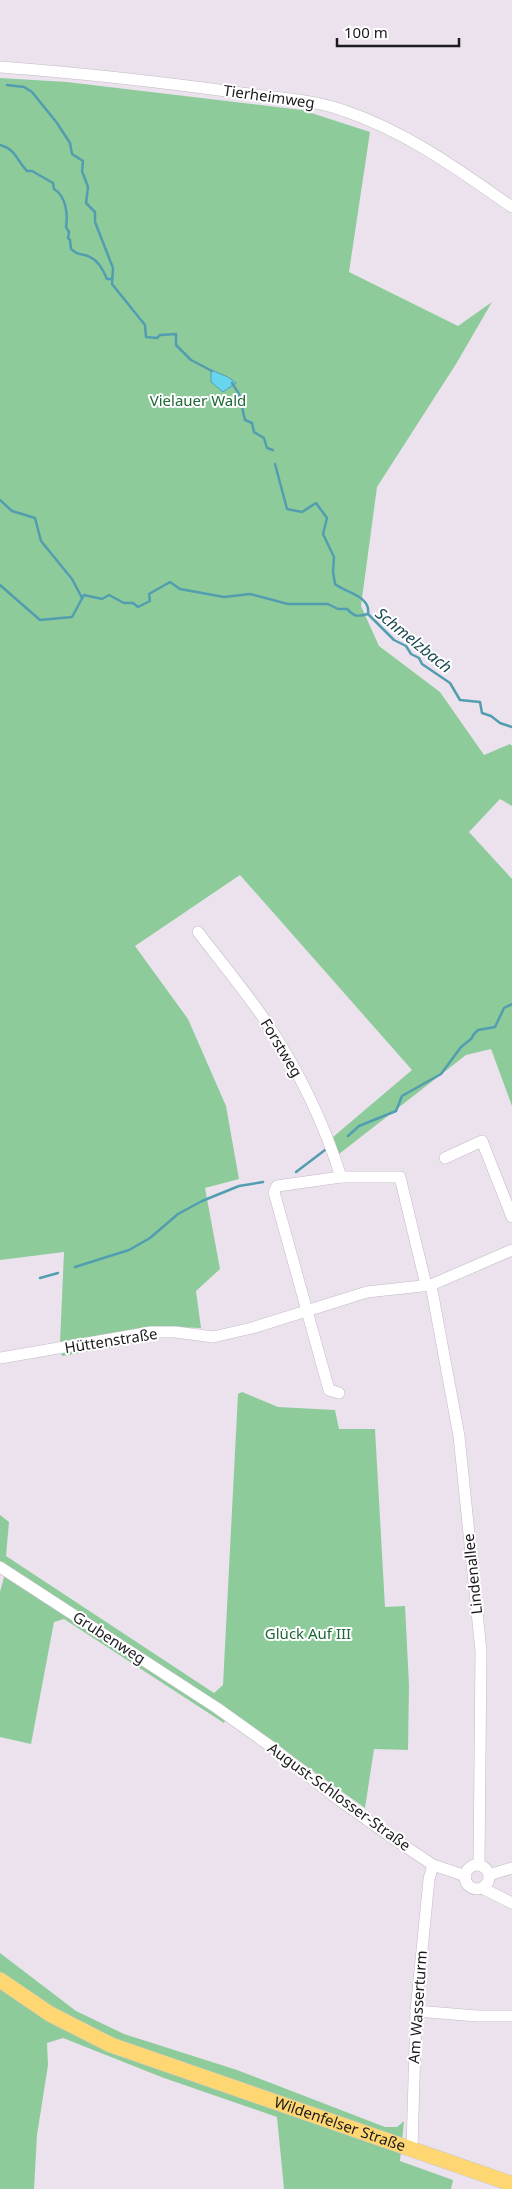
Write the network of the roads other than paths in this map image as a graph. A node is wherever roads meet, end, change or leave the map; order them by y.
1 (0, 67) edge
2 (512, 207) edge
3 (198, 932) dead end
4 (445, 1158) dead end
5 (341, 1177) junction
6 (512, 1217) edge
7 (512, 1250) edge
8 (428, 1285) junction
9 (307, 1311) junction
10 (0, 1358) edge
11 (339, 1393) dead end
12 (0, 1567) edge
13 (217, 1708) joint
14 (433, 1864) junction
15 (479, 1866) junction
16 (512, 1868) edge
17 (489, 1875) junction
18 (466, 1876) junction
19 (482, 1888) junction
20 (512, 1903) edge
21 (0, 1980) edge
22 (416, 2011) junction
23 (512, 2016) edge
24 (412, 2150) junction
25 (512, 2184) edge

1 - 2 street, Tierheimweg
3 - 5 street, Forstweg
4 - 6 street
5 - 8 street, Lindenallee
5 - 9 street
7 - 8 street, Hüttenstraße
8 - 9 street, Hüttenstraße
8 - 15 street, Lindenallee
9 - 10 street, Hüttenstraße
9 - 11 street
12 - 13 street, Grubenweg
13 - 14 street, August-Schlosser-Straße
14 - 18 street, August-Schlosser-Straße
14 - 22 street, Am Wasserturm
15 - 17 street
15 - 18 street
16 - 17 street
17 - 19 street
18 - 19 street
19 - 20 street
21 - 24 main road, Wildenfelser Straße
22 - 23 street
22 - 24 street, Am Wasserturm
24 - 25 main road, Wildenfelser Straße

